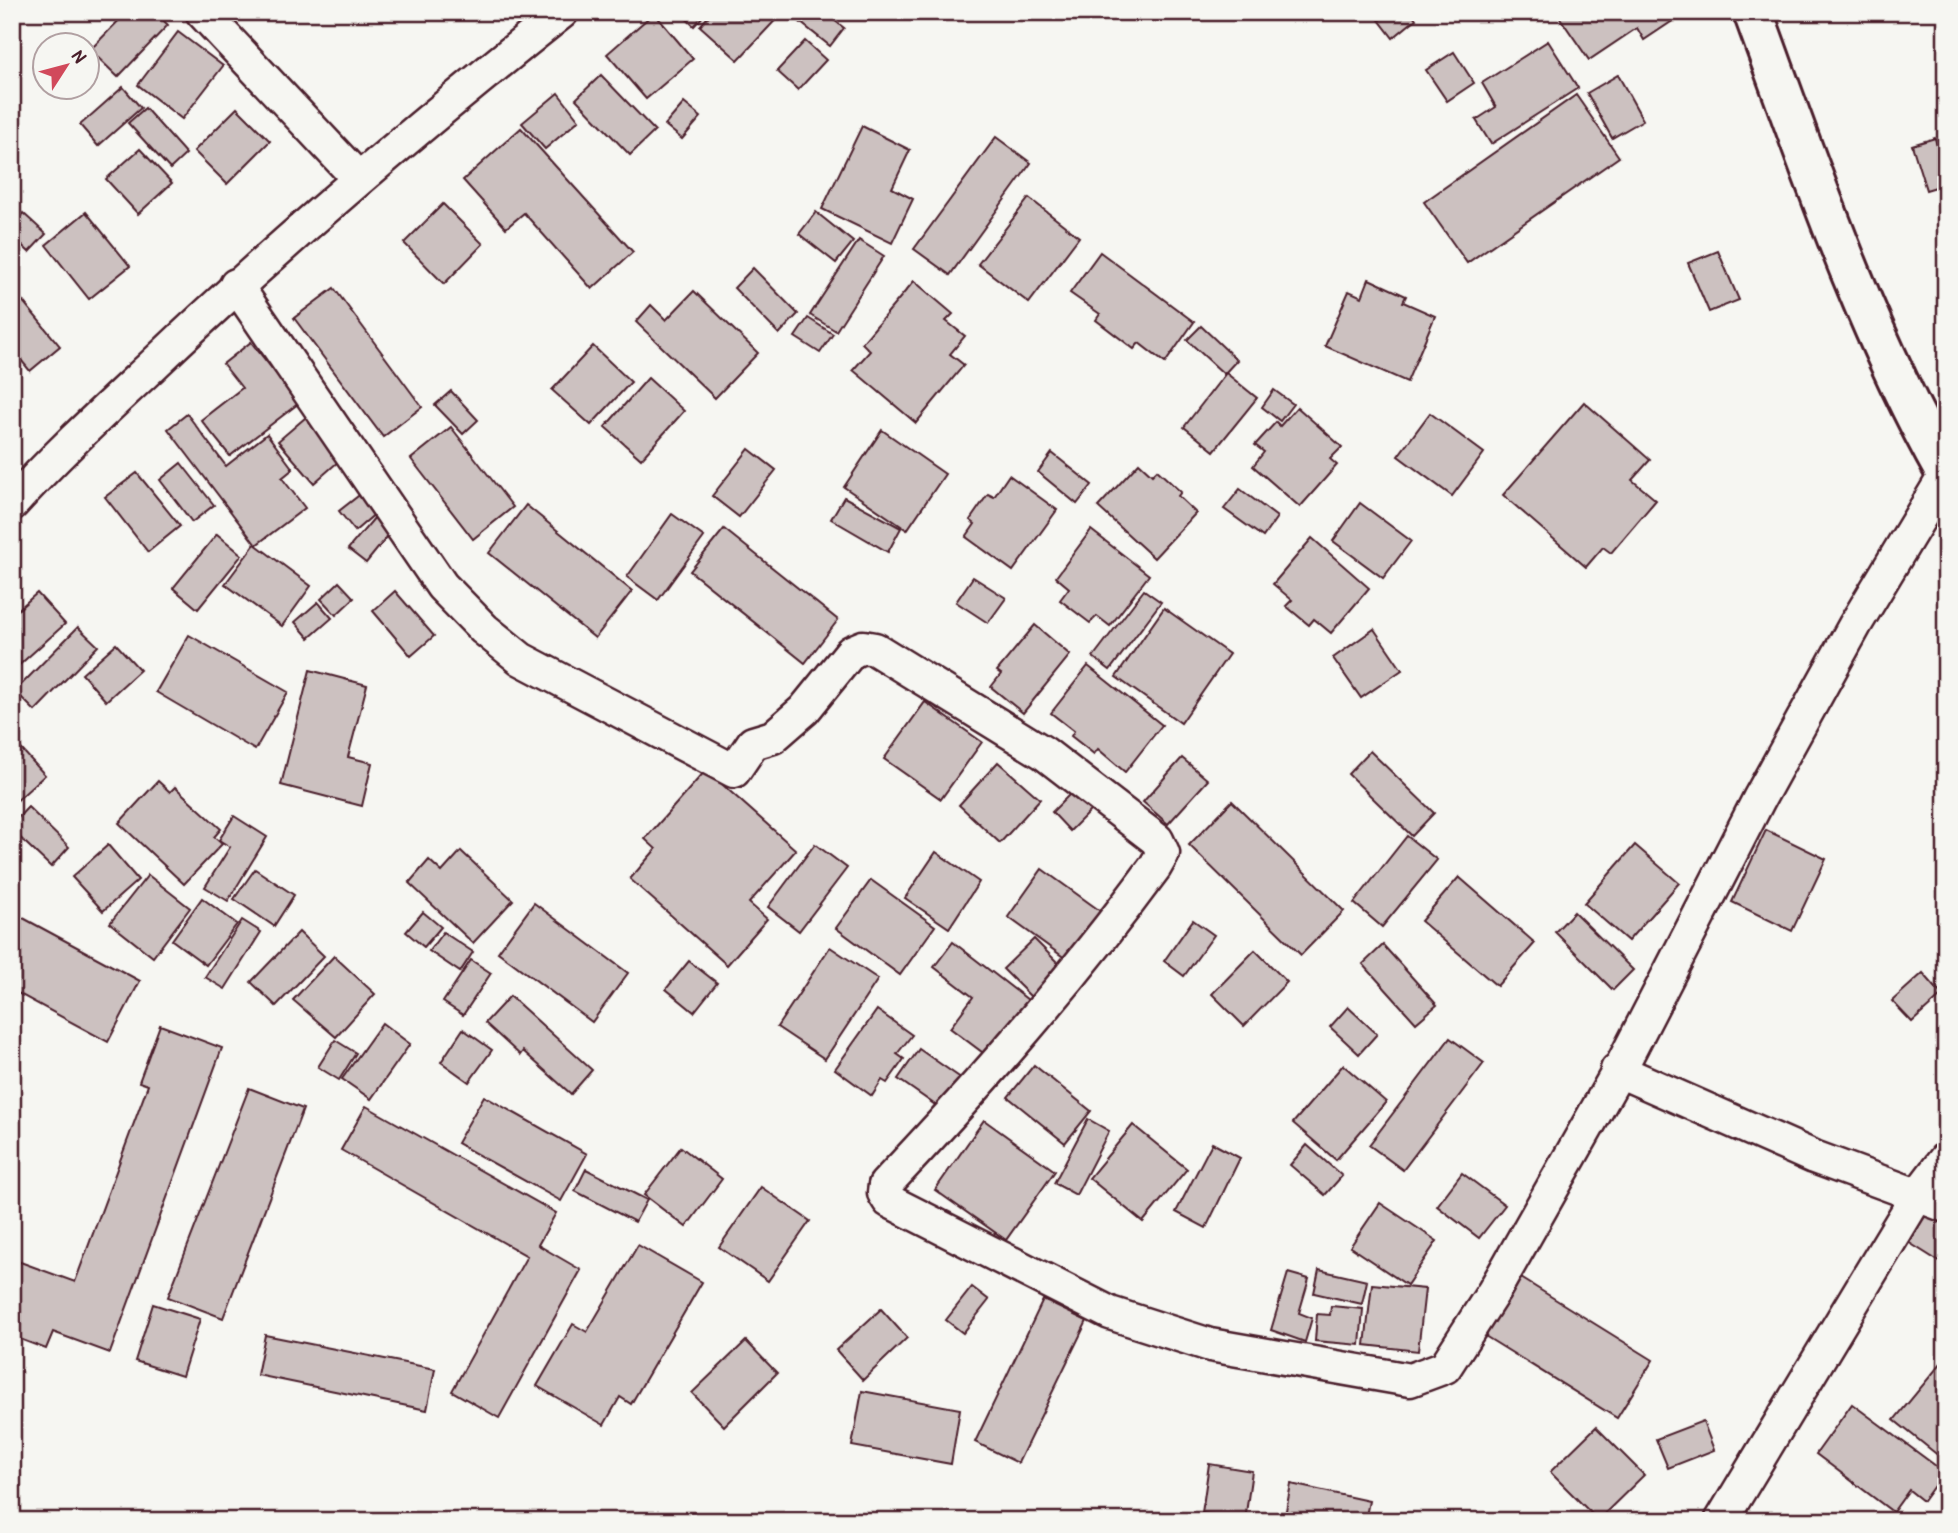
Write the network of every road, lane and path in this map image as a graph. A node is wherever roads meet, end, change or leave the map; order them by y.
1 (202, 12) edge
2 (562, 12) edge
3 (1753, 12) edge
4 (358, 178) junction
5 (236, 285) junction
6 (1946, 474) edge
7 (12, 504) edge
8 (1617, 1070) junction
9 (1946, 1158) edge
10 (1932, 1201) edge
11 (1721, 1521) edge

1 - 4 street
2 - 4 street
3 - 6 main road
4 - 5 street
5 - 7 street
5 - 8 street
6 - 8 street
8 - 10 street
9 - 10 street
10 - 11 street

